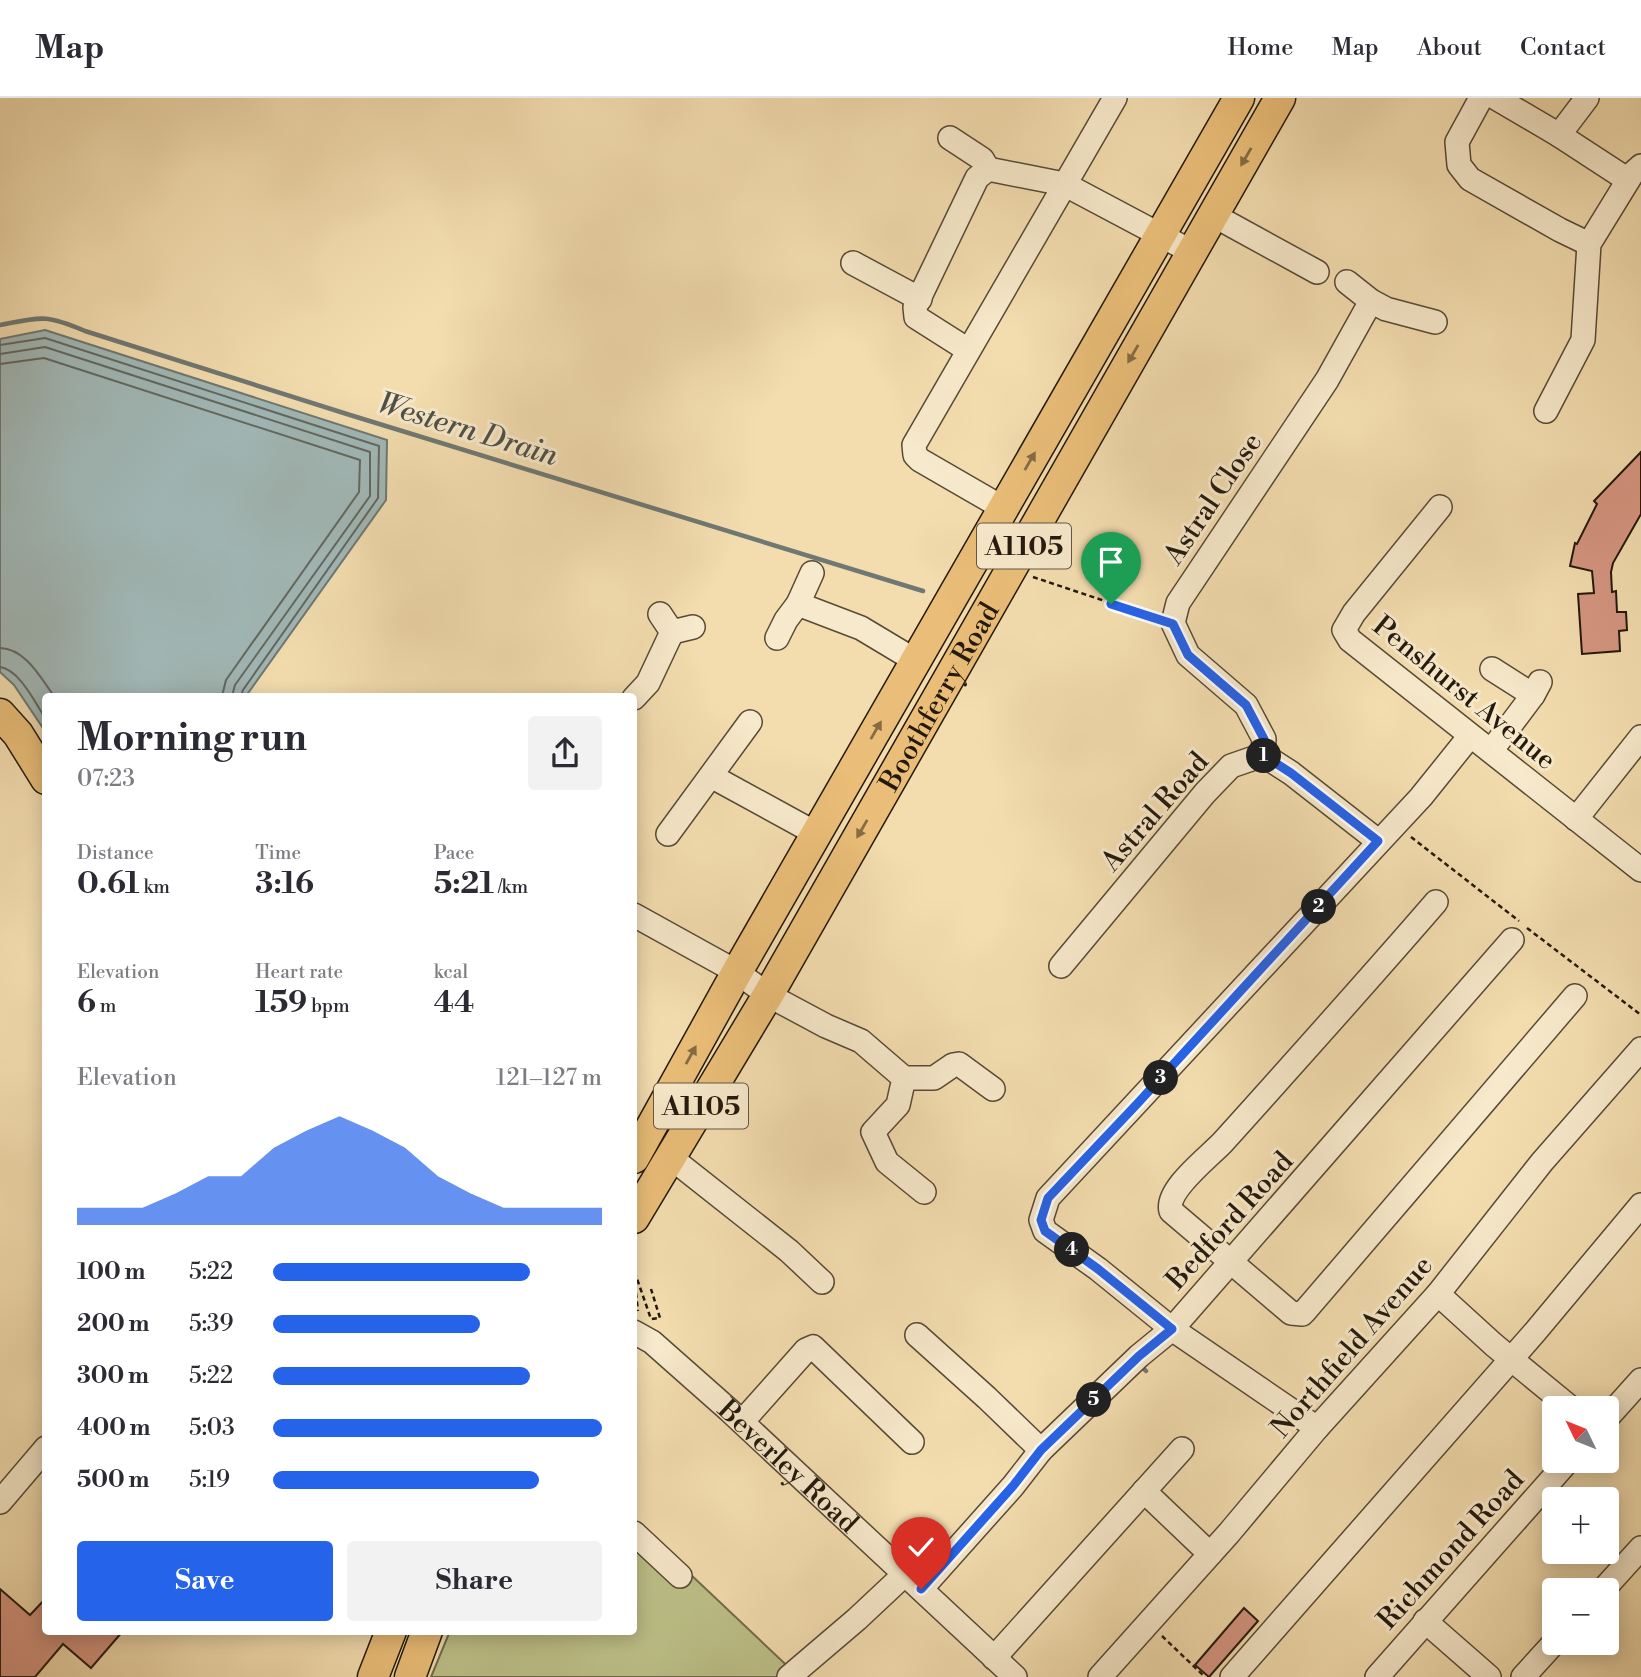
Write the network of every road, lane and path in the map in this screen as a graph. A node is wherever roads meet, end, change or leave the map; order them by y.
1 (1115, 98) edge
2 (1239, 98) edge
3 (1280, 98) edge
4 (1481, 98) edge
5 (1496, 98) edge
6 (1587, 98) edge
7 (1559, 135) junction
8 (950, 138) dead end
9 (988, 169) junction
10 (1635, 173) edge
11 (1064, 184) junction
12 (1213, 215) junction
13 (1159, 237) junction
14 (1589, 244) junction
15 (1192, 252) junction
16 (853, 264) dead end
17 (1317, 272) dead end
18 (1347, 282) dead end
19 (920, 299) junction
20 (1371, 301) junction
21 (1435, 322) dead end
22 (968, 350) junction
23 (1546, 411) dead end
24 (1440, 507) dead end
25 (1003, 508) junction
26 (812, 573) dead end
27 (1033, 577) dead end
28 (798, 604) junction
29 (675, 624) dead end
30 (1173, 624) junction
31 (777, 638) dead end
32 (916, 661) junction
33 (1492, 669) dead end
34 (637, 695) edge
35 (0, 714) edge
36 (750, 722) dead end
37 (1470, 736) junction
38 (1641, 737) edge
39 (1491, 751) junction
40 (1263, 755) junction
41 (42, 773) edge
42 (710, 776) junction
43 (1576, 818) junction
44 (1386, 833) junction
45 (668, 834) dead end
46 (817, 834) junction
47 (1641, 870) edge
48 (1436, 902) dead end
49 (637, 917) edge
50 (1512, 940) dead end
51 (1060, 966) dead end
52 (737, 972) junction
53 (768, 995) junction
54 (1575, 996) dead end
55 (1641, 1015) edge
56 (1641, 1049) edge
57 (904, 1079) junction
58 (993, 1089) dead end
59 (637, 1144) edge
60 (670, 1157) junction
61 (924, 1192) dead end
62 (1641, 1205) edge
63 (637, 1213) edge
64 (1232, 1261) junction
65 (637, 1282) edge
66 (822, 1282) dead end
67 (651, 1289) dead end
68 (1438, 1294) junction
69 (637, 1305) edge
70 (639, 1325) edge
71 (1172, 1329) junction
72 (917, 1335) dead end
73 (1511, 1359) junction
74 (1641, 1380) edge
75 (1556, 1396) edge
76 (1619, 1405) edge
77 (742, 1422) junction
78 (1317, 1428) junction
79 (912, 1442) dead end
80 (1182, 1449) dead end
81 (1041, 1450) junction
82 (42, 1453) edge
83 (1556, 1474) edge
84 (1144, 1491) junction
85 (0, 1502) edge
86 (637, 1536) edge
87 (1641, 1548) edge
88 (1210, 1554) junction
89 (680, 1576) dead end
90 (1614, 1578) edge
91 (913, 1581) junction
92 (1425, 1621) junction
93 (1148, 1624) junction
94 (389, 1635) edge
95 (417, 1635) edge
96 (1543, 1655) edge
97 (995, 1658) junction
98 (373, 1677) edge
99 (410, 1677) edge
100 (789, 1677) edge
101 (1015, 1677) edge
102 (1100, 1677) edge
103 (1205, 1677) edge
104 (1233, 1677) edge
105 (1377, 1677) edge
106 (1489, 1677) edge
107 (1523, 1677) edge

1 - 11 street
2 - 13 main road, Boothferry Road / A1105
3 -> 12 main road, Boothferry Road / A1105
4 - 14 street
5 - 7 street
6 - 7 street
7 - 10 street
8 - 9 street
9 - 11 street
9 - 19 street
10 - 14 street
11 - 13 street
11 - 22 street
12 - 15 main road, Boothferry Road / A1105
12 - 17 street
13 - 15 street
25 -> 13 main road, Boothferry Road / A1105
14 - 23 street
15 -> 53 main road, Boothferry Road / A1105
16 - 19 street
18 - 20 street
19 - 22 street
20 - 21 street
20 - 30 street, Astral Close
22 - 25 street
24 - 37 street, Penshurst Avenue
25 - 32 main road, Boothferry Road / A1105
26 - 28 street
27 - 30 path
28 - 31 street
28 - 32 street
29 - 34 street
30 - 40 street
46 -> 32 main road, Boothferry Road / A1105
33 - 39 street
35 - 41 main road
36 - 42 street
37 - 39 street, Penshurst Avenue
37 - 44 street
38 - 43 street
39 - 43 street, Penshurst Avenue
40 - 44 street
40 - 51 street, Astral Road
42 - 45 street
42 - 46 street
43 - 47 street, Penshurst Avenue
44 - 55 path
44 - 71 street
46 - 52 main road, Boothferry Road / A1105
48 - 64 street
49 - 52 street
50 - 64 street, Bedford Road
52 - 53 street
59 -> 52 main road, Boothferry Road / A1105
53 - 57 street
53 - 60 main road, Boothferry Road / A1105
54 - 64 street
56 - 68 street, Northfield Avenue
57 - 58 street
57 - 61 street
60 - 63 main road, Boothferry Road / A1105
60 - 66 street
62 - 73 street
64 - 71 street, Bedford Road
65 - 67 path
68 - 73 street
68 - 78 street, Northfield Avenue
69 - 70 path
70 - 77 street, Beverley Road
71 - 78 street
71 - 81 street, Bedford Road
72 - 81 street
73 - 75 street
73 - 104 street
74 - 76 street
77 - 79 street
77 - 91 street, Beverley Road
78 - 88 street, Northfield Avenue
80 - 84 street
81 - 91 street, Bedford Road
82 - 85 street
83 - 92 street, Richmond Road
84 - 88 street
84 - 97 street
86 - 89 street
87 - 90 street
88 - 93 street, Northfield Avenue
91 - 97 street, Beverley Road
91 - 100 street, Bedford Road
92 - 105 street, Richmond Road
92 - 106 street
93 - 102 street, Northfield Avenue
93 - 103 path
94 - 98 main road
95 - 99 main road
96 - 107 street
97 - 101 street, Beverley Road

